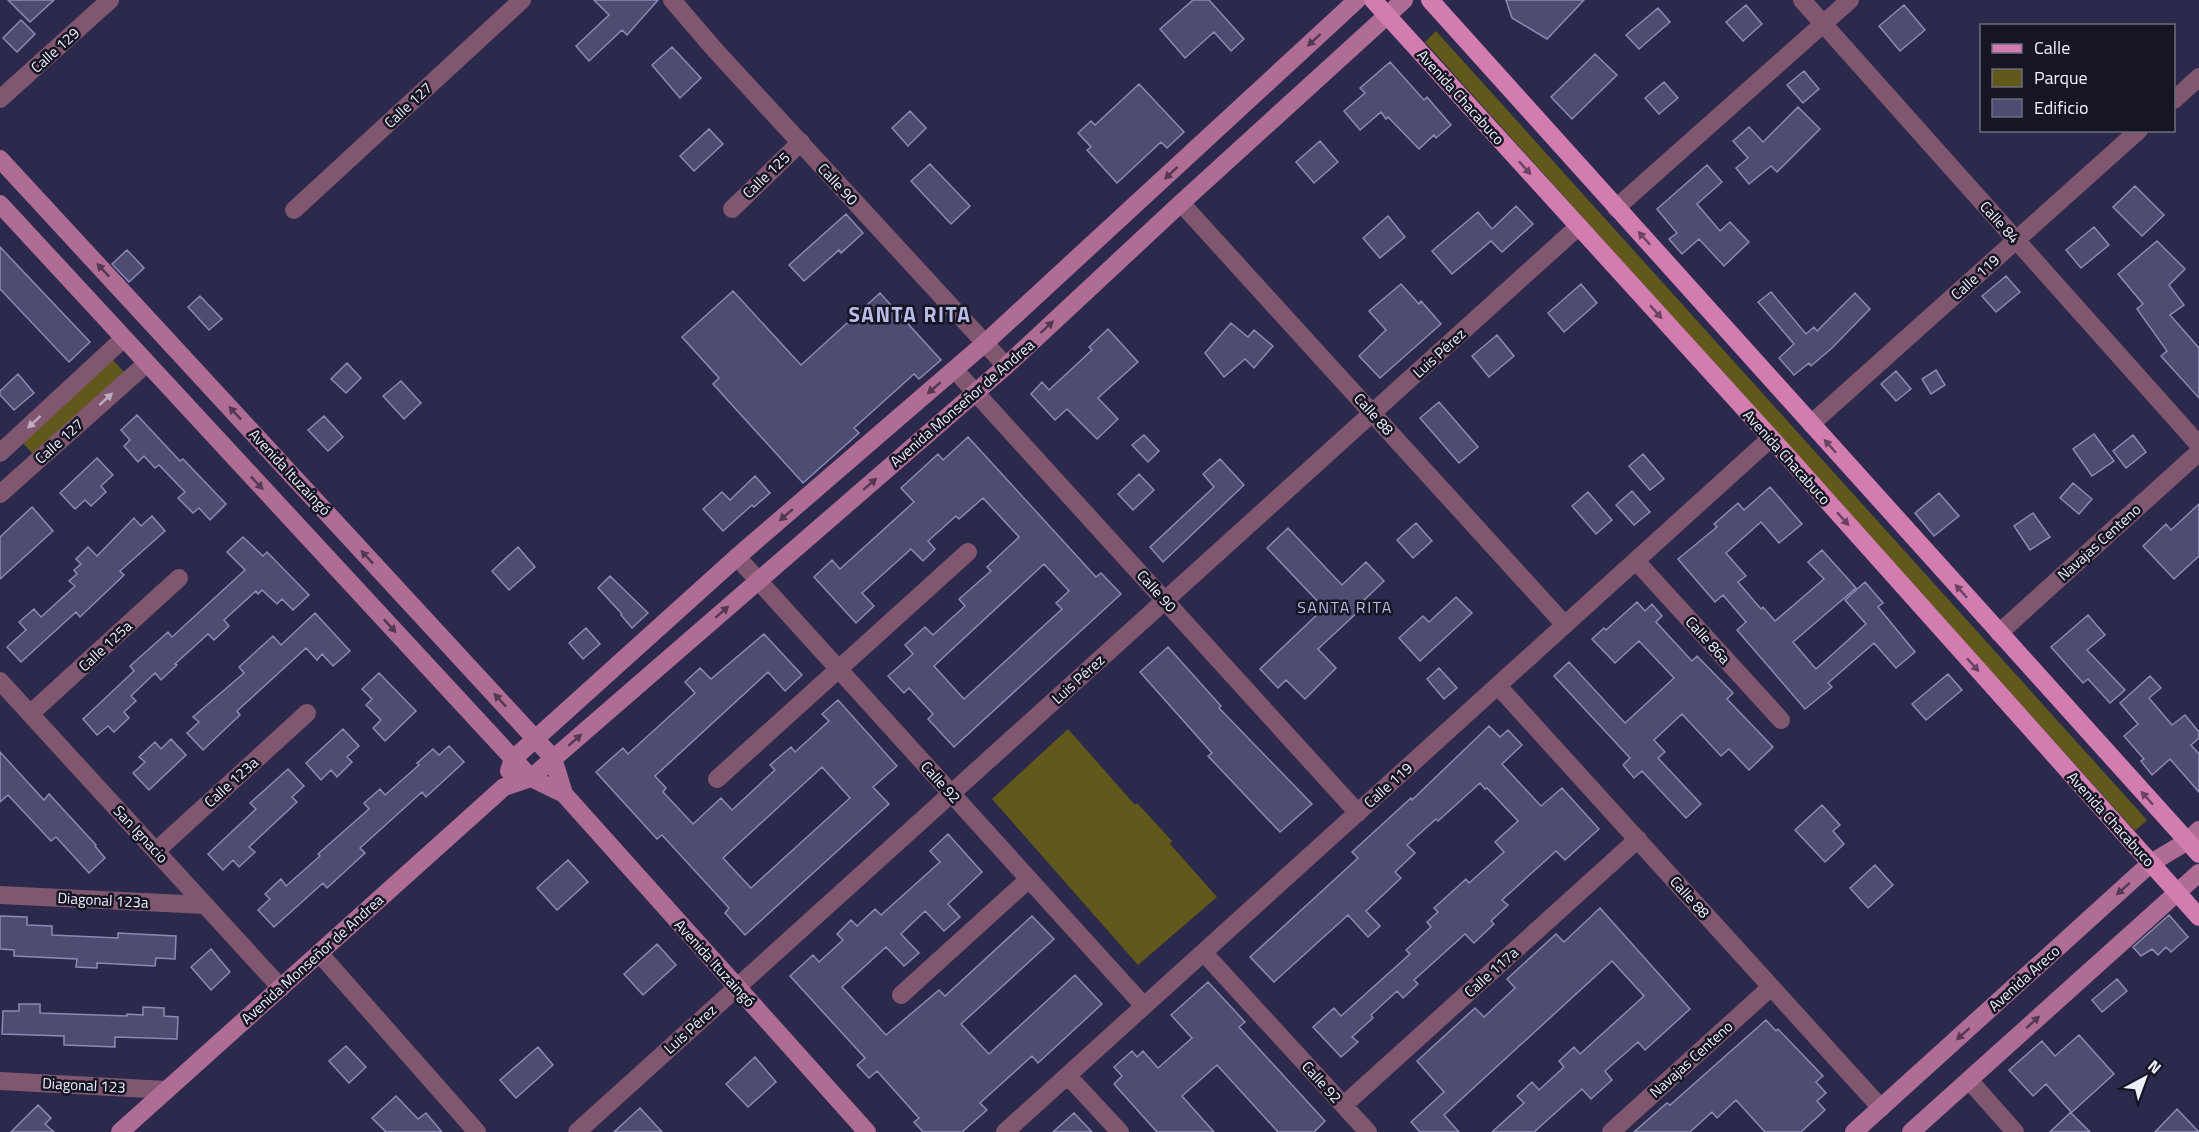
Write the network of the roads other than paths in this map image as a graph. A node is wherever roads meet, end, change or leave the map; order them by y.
1 (110, 0) edge
2 (522, 0) edge
3 (672, 0) edge
4 (1357, 0) edge
5 (1373, 0) edge
6 (1404, 0) edge
7 (1430, 0) edge
8 (1802, 0) edge
9 (1850, 0) edge
10 (1387, 15) junction
11 (1823, 24) junction
12 (2199, 77) edge
13 (0, 99) edge
14 (2175, 99) edge
15 (2137, 132) edge
16 (801, 142) junction
17 (0, 159) edge
18 (1181, 203) junction
19 (0, 204) edge
20 (732, 208) dead end
21 (1616, 208) junction
22 (294, 210) dead end
23 (1578, 226) junction
24 (2016, 240) junction
25 (123, 339) junction
26 (985, 343) junction
27 (146, 364) junction
28 (1006, 366) junction
29 (955, 370) junction
30 (976, 392) junction
31 (1373, 413) junction
32 (1811, 424) junction
33 (1771, 438) junction
34 (2199, 444) edge
35 (2, 448) edge
36 (2199, 452) edge
37 (26, 471) junction
38 (0, 494) edge
39 (968, 552) dead end
40 (737, 557) junction
41 (1636, 561) junction
42 (179, 578) dead end
43 (758, 581) junction
44 (1165, 601) junction
45 (1565, 625) junction
46 (1999, 633) junction
47 (838, 669) junction
48 (0, 681) edge
49 (1498, 686) junction
50 (307, 713) dead end
51 (30, 714) junction
52 (1781, 720) dead end
53 (536, 739) junction
54 (554, 758) junction
55 (513, 759) junction
56 (531, 778) junction
57 (717, 779) dead end
58 (504, 787) junction
59 (564, 794) junction
60 (952, 794) junction
61 (1358, 813) junction
62 (1638, 839) junction
63 (2195, 842) edge
64 (156, 851) junction
65 (2151, 863) junction
66 (2199, 873) edge
67 (1029, 879) junction
68 (2176, 892) junction
69 (0, 894) edge
70 (205, 905) junction
71 (2199, 916) edge
72 (319, 953) junction
73 (1204, 953) junction
74 (736, 987) junction
75 (1771, 987) junction
76 (281, 988) junction
77 (901, 995) dead end
78 (1144, 1006) junction
79 (1068, 1076) junction
80 (1969, 1080) junction
81 (0, 1081) edge
82 (167, 1090) junction
83 (1344, 1106) junction
84 (1881, 1108) junction
85 (120, 1132) edge
86 (477, 1132) edge
87 (577, 1132) edge
88 (867, 1132) edge
89 (1005, 1132) edge
90 (1120, 1132) edge
91 (1368, 1132) edge
92 (1611, 1132) edge
93 (1854, 1132) edge
94 (1911, 1132) edge
95 (2015, 1132) edge

1 - 13 street, Calle 129
2 - 22 street, Calle 127
3 - 16 street, Calle 90
4 -> 26 main road, Avenida Monseñor de Andrea
5 - 10 main road, Avenida Chacabuco
6 - 10 main road, Avenida Monseñor de Andrea
7 - 21 main road
8 - 11 street, Calle 84
9 - 11 street
10 - 18 main road, Avenida Monseñor de Andrea
10 -> 23 main road, Avenida Chacabuco
11 - 21 street
11 - 24 street, Calle 84
12 - 14 street
15 - 24 street, Calle 119
16 - 20 street, Calle 125
16 - 26 street, Calle 90
53 -> 17 main road, Avenida Ituzaingó
28 -> 18 main road, Avenida Monseñor de Andrea
18 - 31 street, Calle 88
19 - 25 main road, Avenida Ituzaingó
32 -> 21 main road
23 - 31 street, Luis Pérez
23 -> 33 main road, Avenida Chacabuco
24 - 32 street, Calle 119
24 - 34 street, Calle 84
25 - 27 main road, Avenida Ituzaingó
25 -> 35 street, Calle 127
26 - 28 street, Calle 90
26 - 29 main road, Avenida Monseñor de Andrea
37 -> 27 street, Calle 127
27 -> 55 main road, Avenida Ituzaingó
28 - 30 main road, Avenida Monseñor de Andrea
29 - 30 street, Calle 90
29 -> 40 main road, Avenida Monseñor de Andrea
43 -> 30 main road, Avenida Monseñor de Andrea
30 - 44 street, Calle 90
31 - 44 street, Luis Pérez
31 - 45 street, Calle 88
46 -> 32 main road
33 - 41 street, Calle 119
33 -> 65 main road, Avenida Chacabuco
35 - 37 street
36 - 46 street, Navajas Centeno
37 - 38 street, Calle 127
39 - 47 street
40 - 43 street, Calle 92
40 - 53 main road, Avenida Monseñor de Andrea
41 - 45 street, Calle 119
41 - 52 street, Calle 86a
42 - 51 street, Calle 125a
43 - 47 street, Calle 92
54 -> 43 main road, Avenida Monseñor de Andrea
44 - 60 street, Luis Pérez
44 - 61 street, Calle 90
45 - 49 street, Calle 119
63 -> 46 main road
47 - 57 street
47 - 60 street, Calle 92
48 - 51 street, San Ignacio
49 - 61 street, Calle 119
49 - 62 street, Calle 88
50 - 64 street, Calle 123a
51 - 64 street, San Ignacio
53 - 54 main road, Avenida Ituzaingó
53 - 55 main road, Avenida Monseñor de Andrea
54 - 56 main road, Avenida Monseñor de Andrea
54 - 59 main road, Avenida Ituzaingó
55 - 56 main road, Avenida Ituzaingó
55 - 58 main road
56 - 58 main road, Avenida Monseñor de Andrea
56 - 59 main road, Avenida Ituzaingó
58 - 72 main road, Avenida Monseñor de Andrea
59 - 74 main road, Avenida Ituzaingó
60 - 67 street, Calle 92
60 - 74 street, Luis Pérez
61 - 73 street, Calle 119
62 - 75 street, Calle 88
62 - 83 street, Calle 117a
63 - 65 main road, Avenida Areco
64 - 70 street, San Ignacio
65 - 68 main road, Avenida Chacabuco
65 -> 84 main road, Avenida Areco
66 - 68 main road
67 - 77 street
67 - 78 street, Calle 92
68 - 71 main road, Avenida Chacabuco
80 -> 68 main road
69 - 70 street, Diagonal 123a
70 - 76 street, San Ignacio
72 - 76 main road, Avenida Monseñor de Andrea
72 - 86 street
73 - 78 street, Calle 119
73 - 83 street, Calle 92
74 - 87 street, Luis Pérez
74 - 88 main road, Avenida Ituzaingó
75 - 84 street, Calle 88
75 - 92 street, Navajas Centeno
76 - 82 main road, Avenida Monseñor de Andrea
78 - 79 street, Calle 119
79 - 89 street, Calle 119
79 - 90 street
80 - 94 main road
80 - 95 street
81 - 82 street, Diagonal 123
82 - 85 main road, Avenida Monseñor de Andrea
83 - 91 street, Calle 92
84 - 93 main road, Avenida Areco

